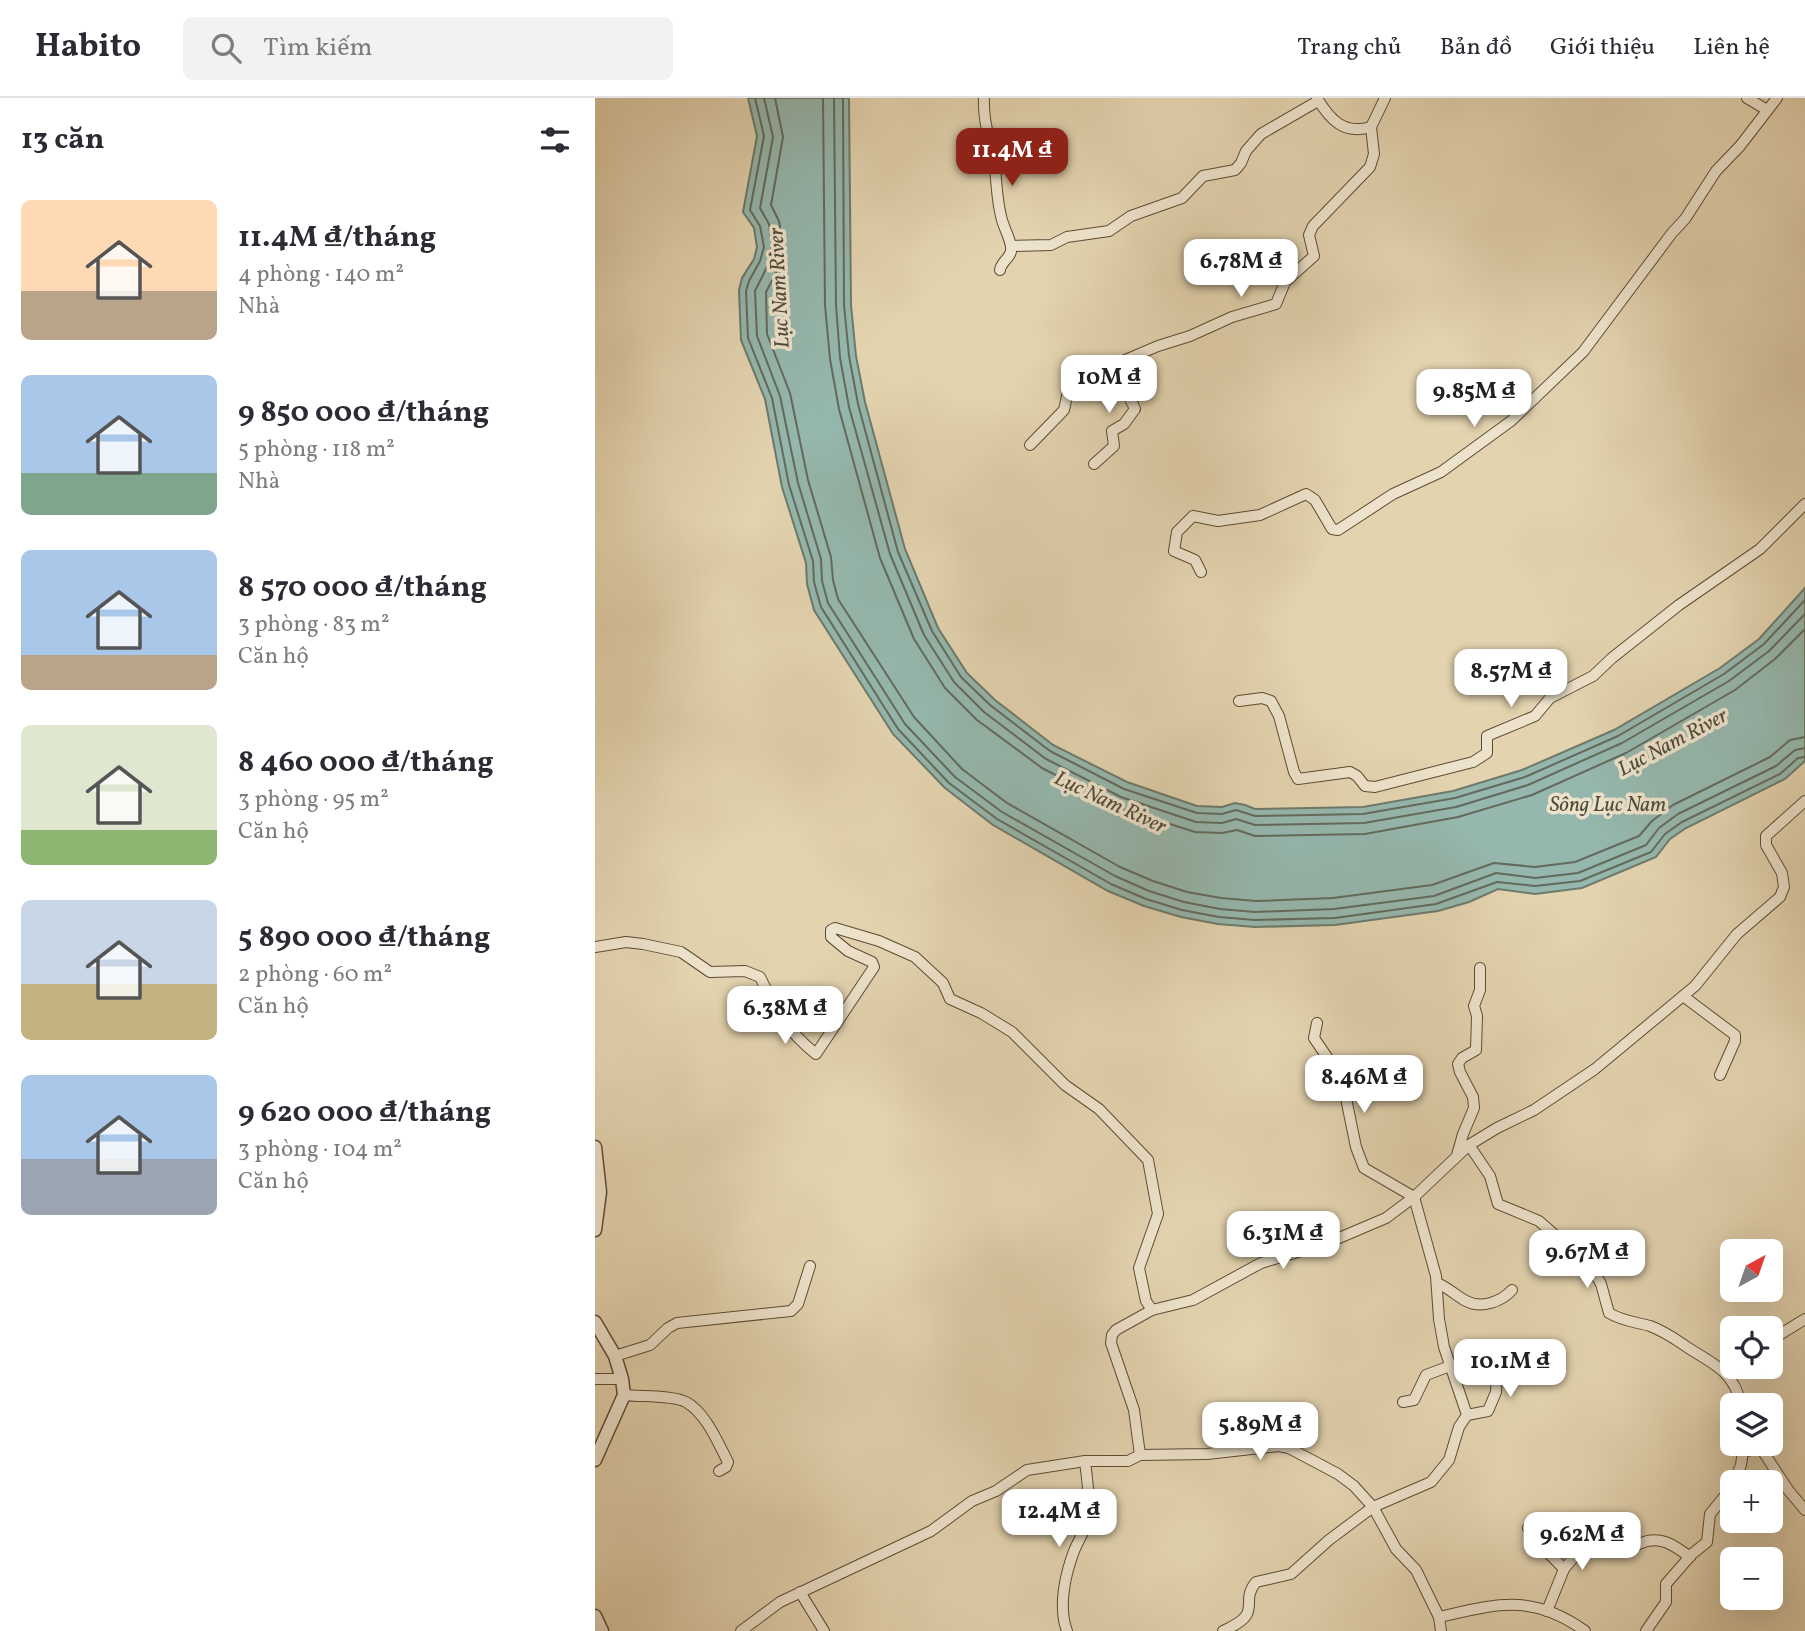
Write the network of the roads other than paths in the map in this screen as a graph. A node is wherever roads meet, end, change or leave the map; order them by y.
1 (984, 98) edge
2 (1385, 98) edge
3 (1747, 98) edge
4 (1777, 98) edge
5 (1317, 99) edge
6 (1767, 110) junction
7 (1371, 127) junction
8 (1011, 246) junction
9 (1000, 270) dead end
10 (1114, 365) junction
11 (1030, 445) dead end
12 (1094, 464) dead end
13 (1805, 503) edge
14 (1201, 572) dead end
15 (1239, 701) dead end
16 (1805, 801) edge
17 (595, 947) edge
18 (1480, 968) dead end
19 (1683, 996) junction
20 (1317, 1023) dead end
21 (1720, 1075) dead end
22 (1469, 1145) junction
23 (595, 1147) edge
24 (1457, 1155) junction
25 (1414, 1197) junction
26 (595, 1230) edge
27 (810, 1266) dead end
28 (1437, 1283) junction
29 (1512, 1290) dead end
30 (1152, 1310) junction
31 (1805, 1319) edge
32 (595, 1322) edge
33 (1783, 1333) edge
34 (615, 1356) junction
35 (1450, 1366) junction
36 (1720, 1369) edge
37 (1548, 1374) dead end
38 (595, 1379) edge
39 (622, 1379) junction
40 (624, 1395) junction
41 (1403, 1402) dead end
42 (1467, 1415) junction
43 (1140, 1455) junction
44 (1766, 1456) edge
45 (595, 1460) edge
46 (1085, 1461) junction
47 (719, 1471) dead end
48 (1720, 1501) edge
49 (1374, 1507) junction
50 (1805, 1510) edge
51 (1587, 1520) dead end
52 (1528, 1528) dead end
53 (1640, 1544) dead end
54 (1690, 1557) junction
55 (1564, 1569) junction
56 (800, 1592) junction
57 (1547, 1611) junction
58 (595, 1616) edge
59 (1439, 1616) junction
60 (602, 1631) edge
61 (741, 1631) edge
62 (824, 1631) edge
63 (1067, 1631) edge
64 (1223, 1631) edge
65 (1441, 1631) edge
66 (1585, 1631) edge
67 (1646, 1631) edge

1 - 8 street
2 - 7 street
3 - 6 street
4 - 6 street
5 - 7 street
5 - 8 street
6 - 14 street
7 - 10 street
8 - 9 street
10 - 11 street
10 - 12 street
13 - 15 street
16 - 19 street
17 - 30 street
18 - 24 street
19 - 21 street
19 - 22 street
20 - 25 street
22 - 24 street
22 - 36 street
23 - 26 street
24 - 25 street
25 - 28 street
25 - 30 street
27 - 34 street
28 - 29 street
28 - 35 street
30 - 43 street
31 - 33 street
32 - 34 street
34 - 39 street
35 - 41 street
35 - 42 street
37 - 42 street
38 - 39 street
39 - 40 street
40 - 45 street
40 - 47 street
42 - 49 street
43 - 46 street
43 - 49 street
44 - 50 street
46 - 56 street
46 - 63 street
48 - 54 street
49 - 59 street
49 - 64 street
51 - 55 street
52 - 55 street
53 - 54 street
54 - 67 street
55 - 57 street
56 - 61 street
56 - 62 street
57 - 59 street
57 - 66 street
58 - 60 street
59 - 65 street

